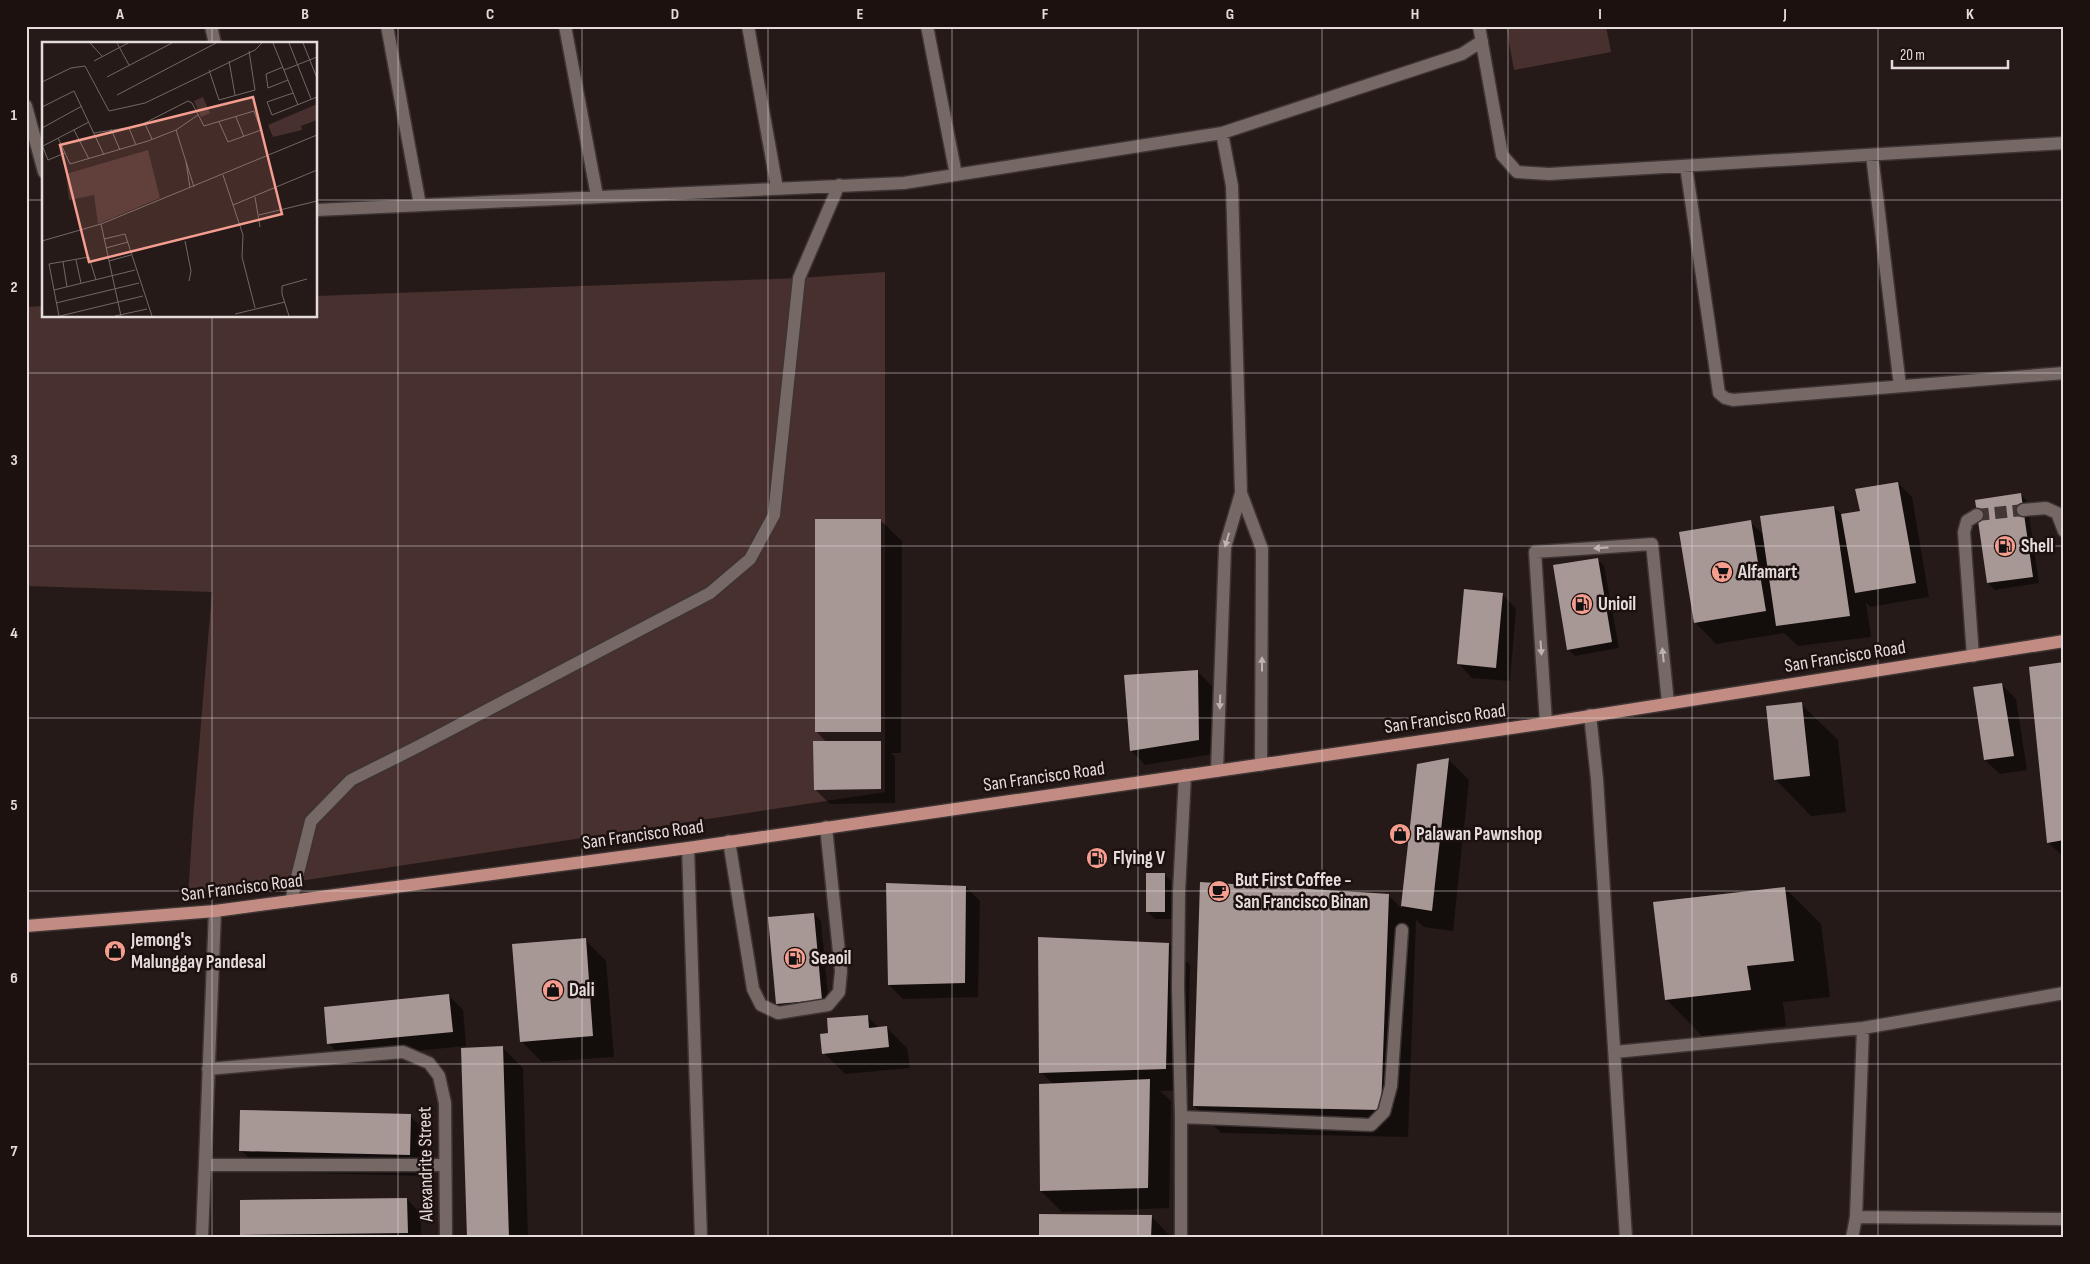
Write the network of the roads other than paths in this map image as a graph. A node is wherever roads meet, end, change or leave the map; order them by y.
1 (211, 26) edge
2 (387, 26) edge
3 (565, 26) edge
4 (748, 26) edge
5 (927, 26) edge
6 (1479, 26) edge
7 (1482, 41) junction
8 (215, 42) edge
9 (26, 106) edge
10 (1222, 132) junction
11 (2064, 143) edge
12 (1872, 155) junction
13 (42, 165) edge
14 (1686, 166) junction
15 (956, 175) junction
16 (838, 185) junction
17 (777, 188) junction
18 (597, 196) junction
19 (420, 205) junction
20 (318, 210) edge
21 (2064, 373) edge
22 (1900, 386) junction
23 (1241, 493) junction
24 (2023, 510) tunnel mouth
25 (1977, 515) dead end
26 (2064, 532) edge
27 (2064, 641) edge
28 (1973, 656) junction
29 (1668, 703) junction
30 (1590, 715) junction
31 (1546, 722) junction
32 (1261, 765) junction
33 (1217, 771) junction
34 (1185, 775) junction
35 (826, 827) junction
36 (729, 841) junction
37 (688, 848) junction
38 (291, 901) junction
39 (215, 912) junction
40 (26, 926) edge
41 (1402, 930) dead end
42 (2064, 993) edge
43 (1863, 1028) junction
44 (1615, 1052) junction
45 (208, 1068) junction
46 (1181, 1117) junction
47 (205, 1165) junction
48 (445, 1165) junction
49 (1856, 1217) junction
50 (2064, 1218) edge
51 (202, 1238) edge
52 (446, 1238) edge
53 (701, 1238) edge
54 (1181, 1238) edge
55 (1626, 1238) edge
56 (1852, 1238) edge

1 - 8 street
2 - 19 street
3 - 18 street
4 - 17 street
5 - 15 street
6 - 7 street
7 - 10 street
7 - 14 street
9 - 13 street
10 - 15 street
10 - 23 street
11 - 12 street
12 - 14 street
12 - 22 street
14 - 22 street
15 - 16 street
16 - 17 street
16 - 38 street
17 - 18 street
18 - 19 street
19 - 20 street
21 - 22 street
32 -> 23 street
23 -> 33 street
24 - 26 street
25 - 28 street
27 - 28 main road, San Francisco Road
28 - 29 main road, San Francisco Road
29 - 30 main road, San Francisco Road
29 -> 31 street
30 - 31 main road, San Francisco Road
30 - 44 street
31 - 32 main road, San Francisco Road
32 - 33 main road, San Francisco Road
33 - 34 main road, San Francisco Road
34 - 35 main road, San Francisco Road
34 - 46 street
35 - 36 main road, San Francisco Road
35 - 36 street
36 - 37 main road, San Francisco Road
37 - 38 main road, San Francisco Road
37 - 53 street
38 - 39 main road, San Francisco Road
39 - 40 main road, San Francisco Road
39 - 45 street
41 - 46 street
42 - 43 street
43 - 44 street
43 - 49 street
44 - 55 street
45 - 47 street
45 - 48 street, Alexandrite Street
46 - 54 street
47 - 48 street
47 - 51 street
48 - 52 street, Alexandrite Street
49 - 50 street
49 - 56 street

